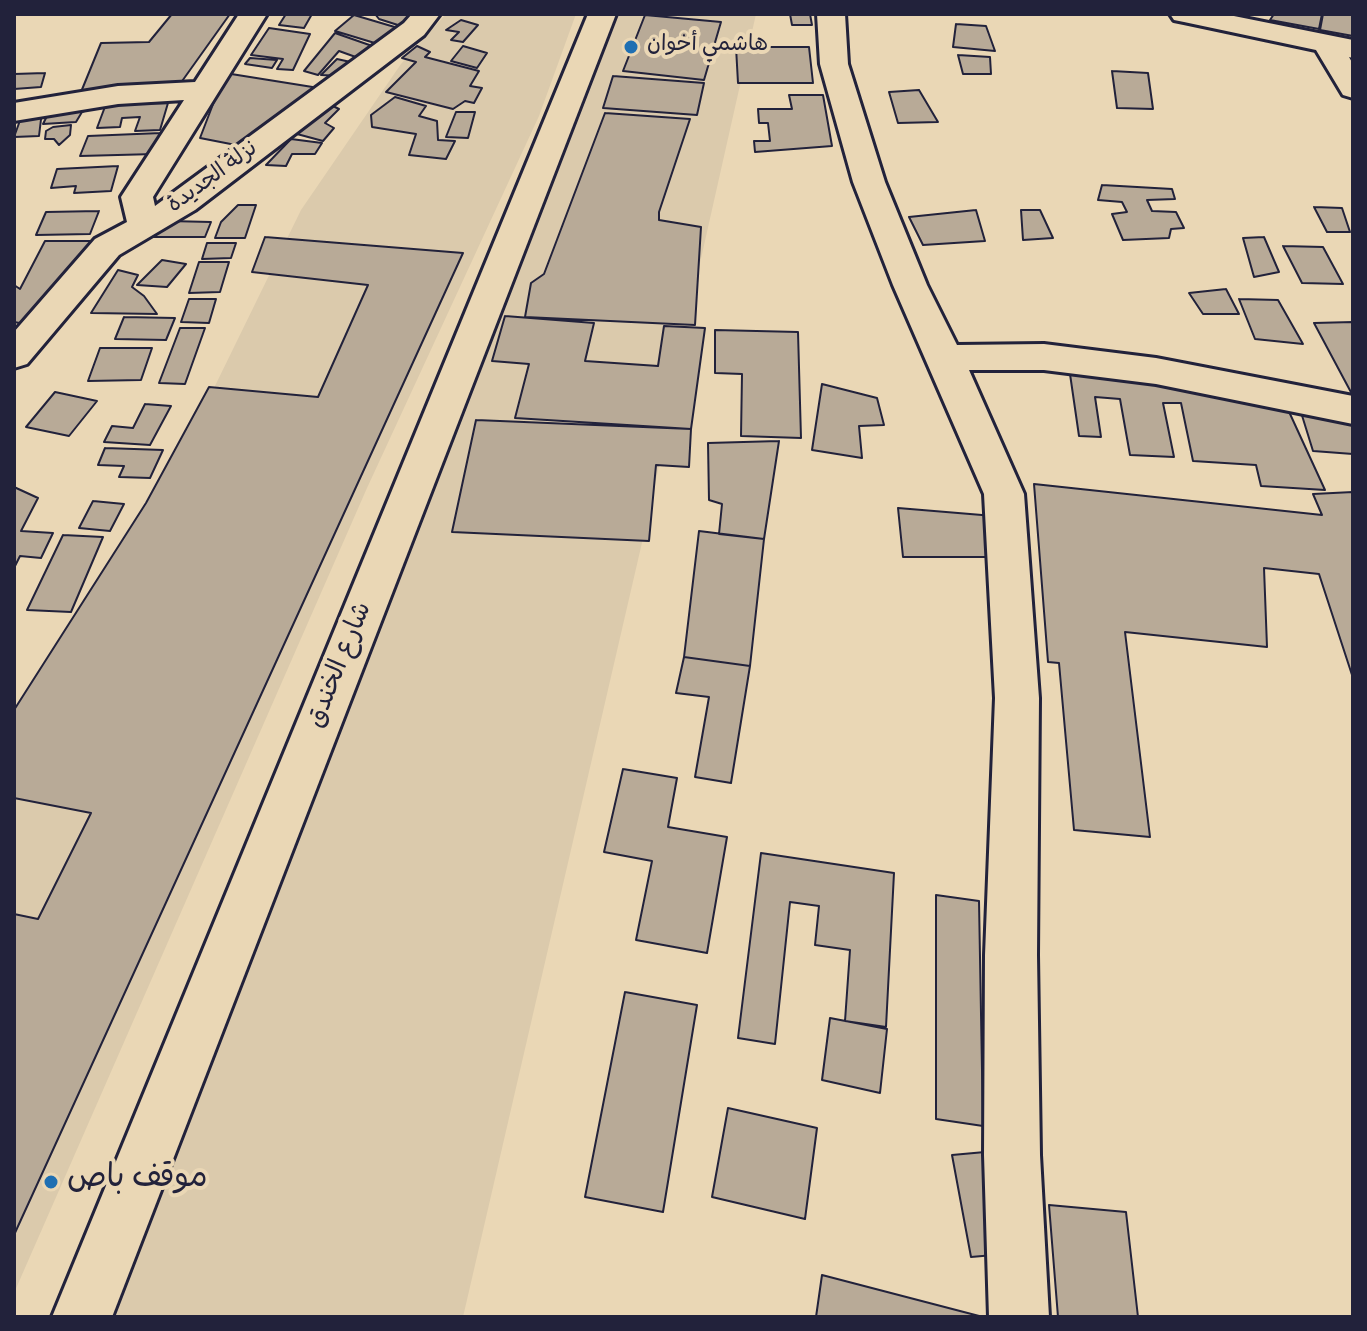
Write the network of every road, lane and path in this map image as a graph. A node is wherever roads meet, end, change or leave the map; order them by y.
1 (253, 14) edge
2 (426, 14) edge
3 (602, 14) edge
4 (831, 14) edge
5 (1184, 14) edge
6 (1260, 21) edge
7 (1340, 46) edge
8 (1353, 89) edge
9 (206, 90) junction
10 (14, 112) edge
11 (144, 226) junction
12 (14, 355) edge
13 (945, 358) junction
14 (1353, 410) edge
15 (82, 1317) edge
16 (1019, 1317) edge

1 - 9 street
2 - 11 street, نزلة الجديدة
3 - 15 street, شارع الخندق
4 - 13 street
5 - 6 street
6 - 7 street
7 - 8 street
9 - 10 street
9 - 11 street
11 - 12 street, نزلة الجديدة
13 - 14 street
13 - 16 street

